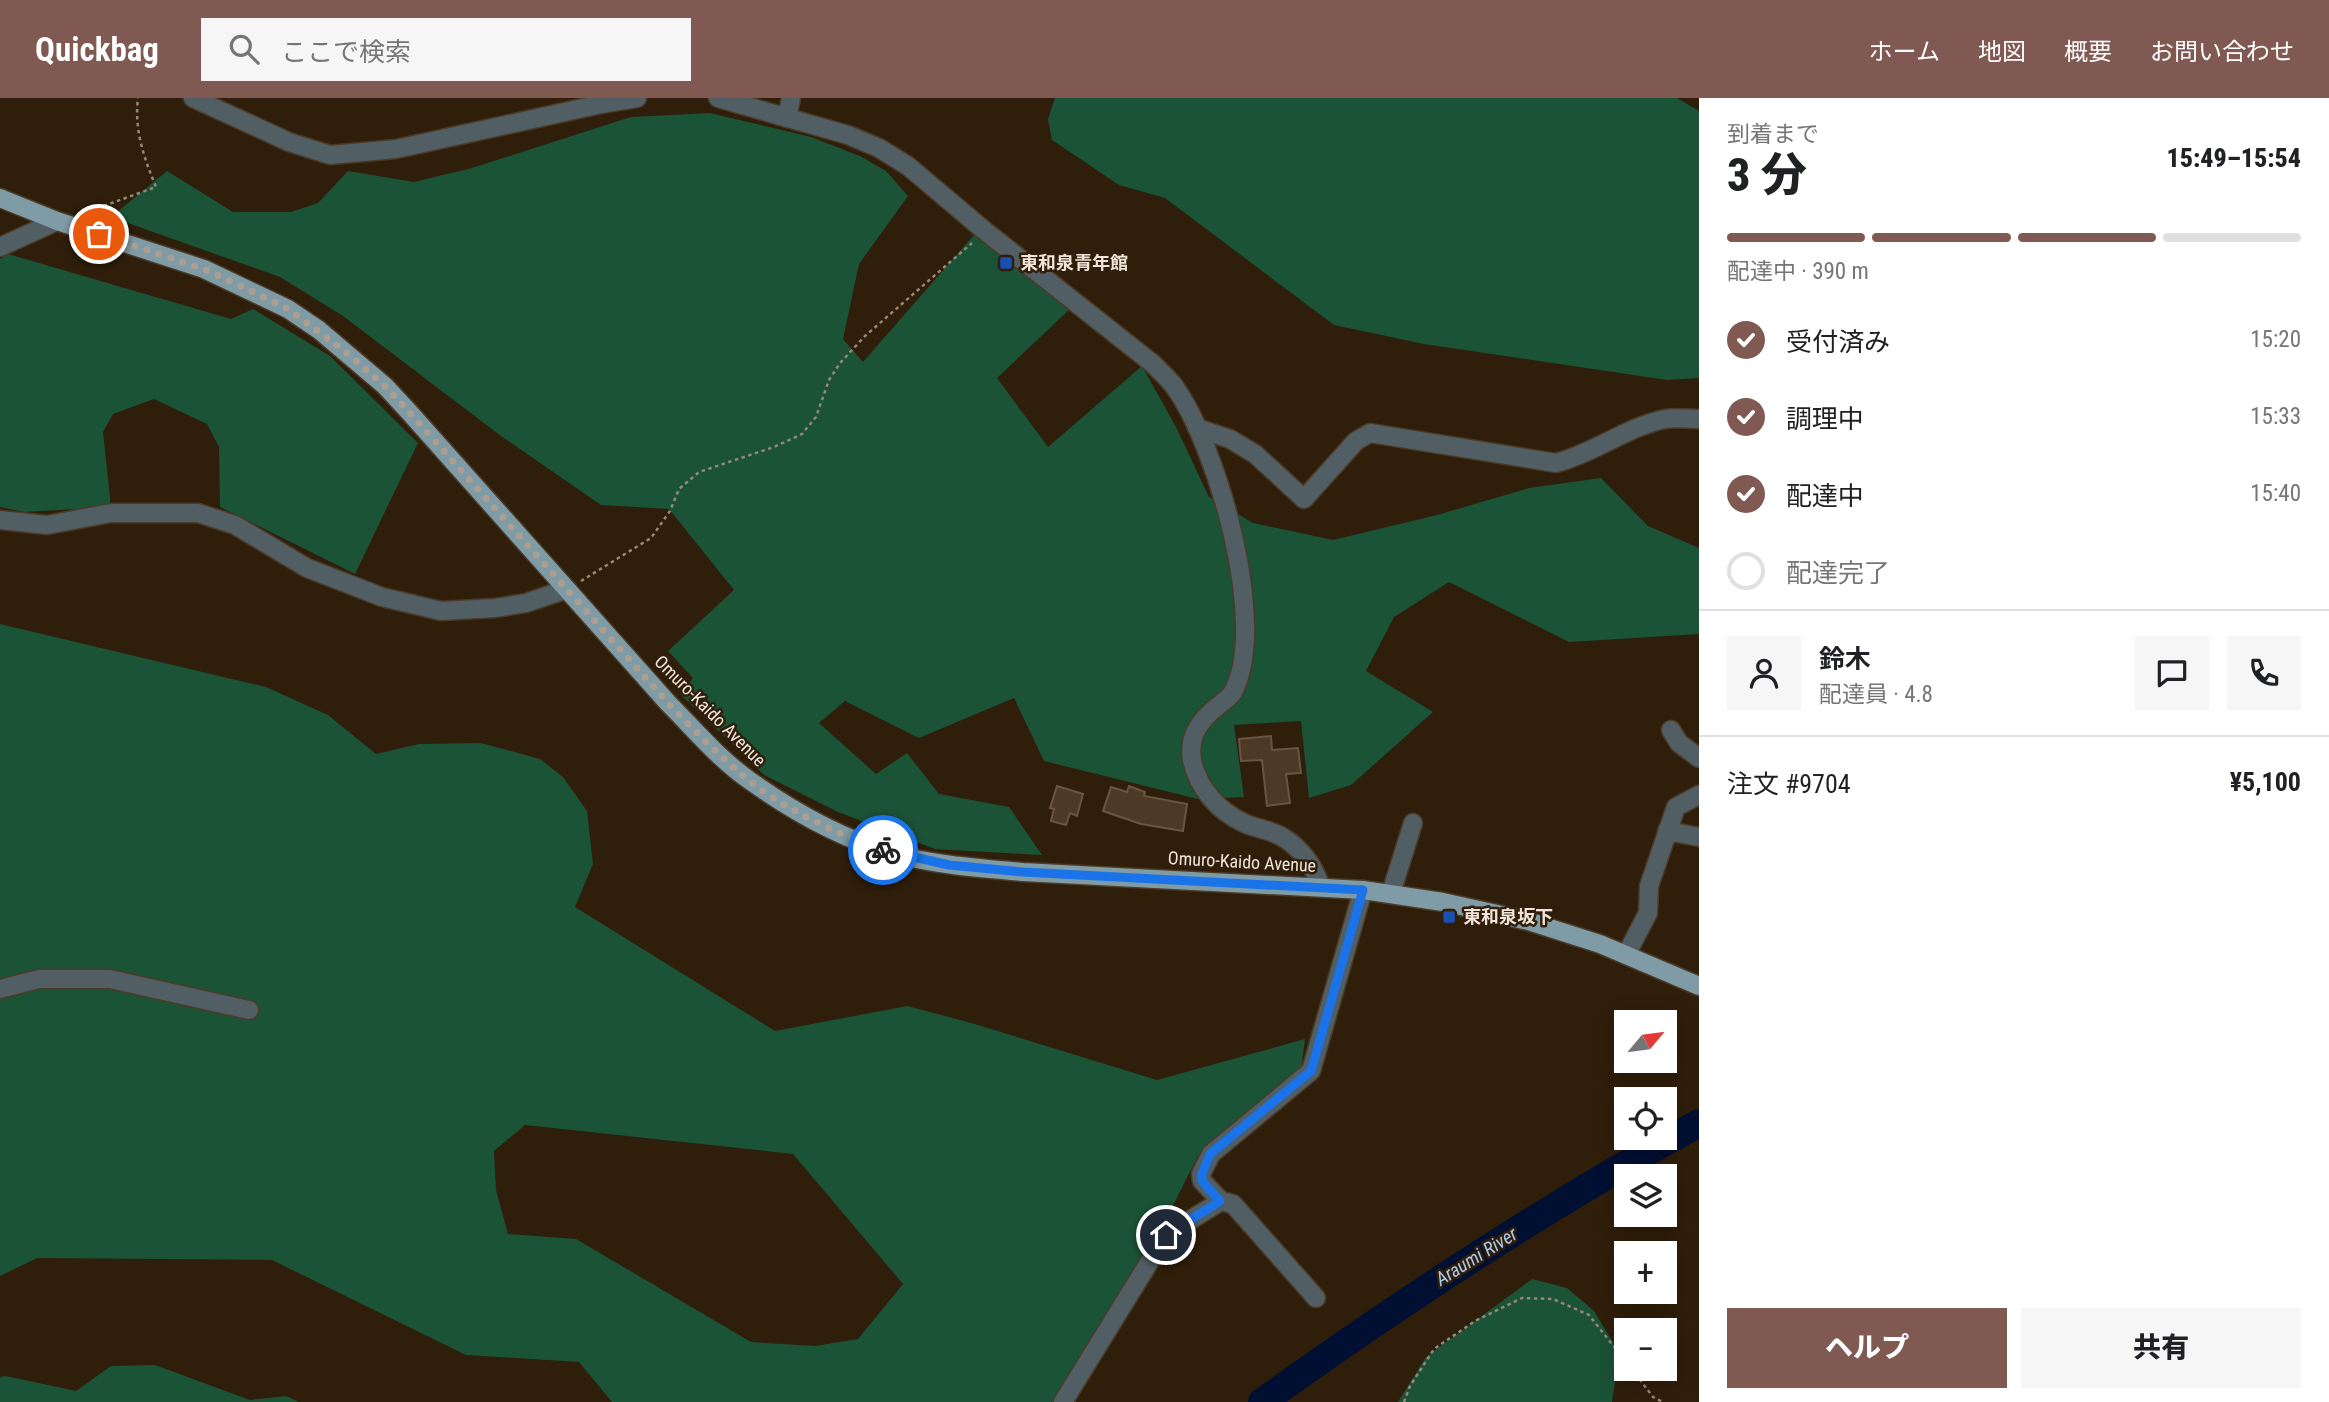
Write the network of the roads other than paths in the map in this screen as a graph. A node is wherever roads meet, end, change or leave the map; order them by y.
1 (193, 98) edge
2 (638, 98) edge
3 (718, 98) edge
4 (791, 98) edge
5 (787, 118) junction
6 (0, 198) edge
7 (57, 221) junction
8 (0, 247) edge
9 (1699, 419) edge
10 (1197, 428) junction
11 (0, 520) edge
12 (567, 589) junction
13 (1671, 730) dead end
14 (1699, 758) edge
15 (1699, 795) edge
16 (1413, 822) dead end
17 (1667, 831) junction
18 (1699, 837) edge
19 (1321, 887) junction
20 (1363, 890) junction
21 (1391, 893) junction
22 (1626, 955) junction
23 (1699, 986) edge
24 (0, 989) edge
25 (249, 1010) dead end
26 (1220, 1201) junction
27 (1317, 1298) dead end
28 (1063, 1402) edge

1 - 2 street
3 - 5 street
4 - 5 street
5 - 10 street
6 - 7 main road, Omuro-Kaido Avenue
7 - 8 street
7 - 12 main road, Omuro-Kaido Avenue
9 - 10 street
10 - 19 street
11 - 12 street
12 - 19 main road, Omuro-Kaido Avenue
13 - 14 street
15 - 17 street
16 - 21 street
17 - 18 street
17 - 22 street
19 - 20 main road, Omuro-Kaido Avenue
20 - 21 main road, Omuro-Kaido Avenue
20 - 26 street
21 - 22 main road, Omuro-Kaido Avenue
22 - 23 main road, Omuro-Kaido Avenue
24 - 25 street
26 - 27 street
26 - 28 street

